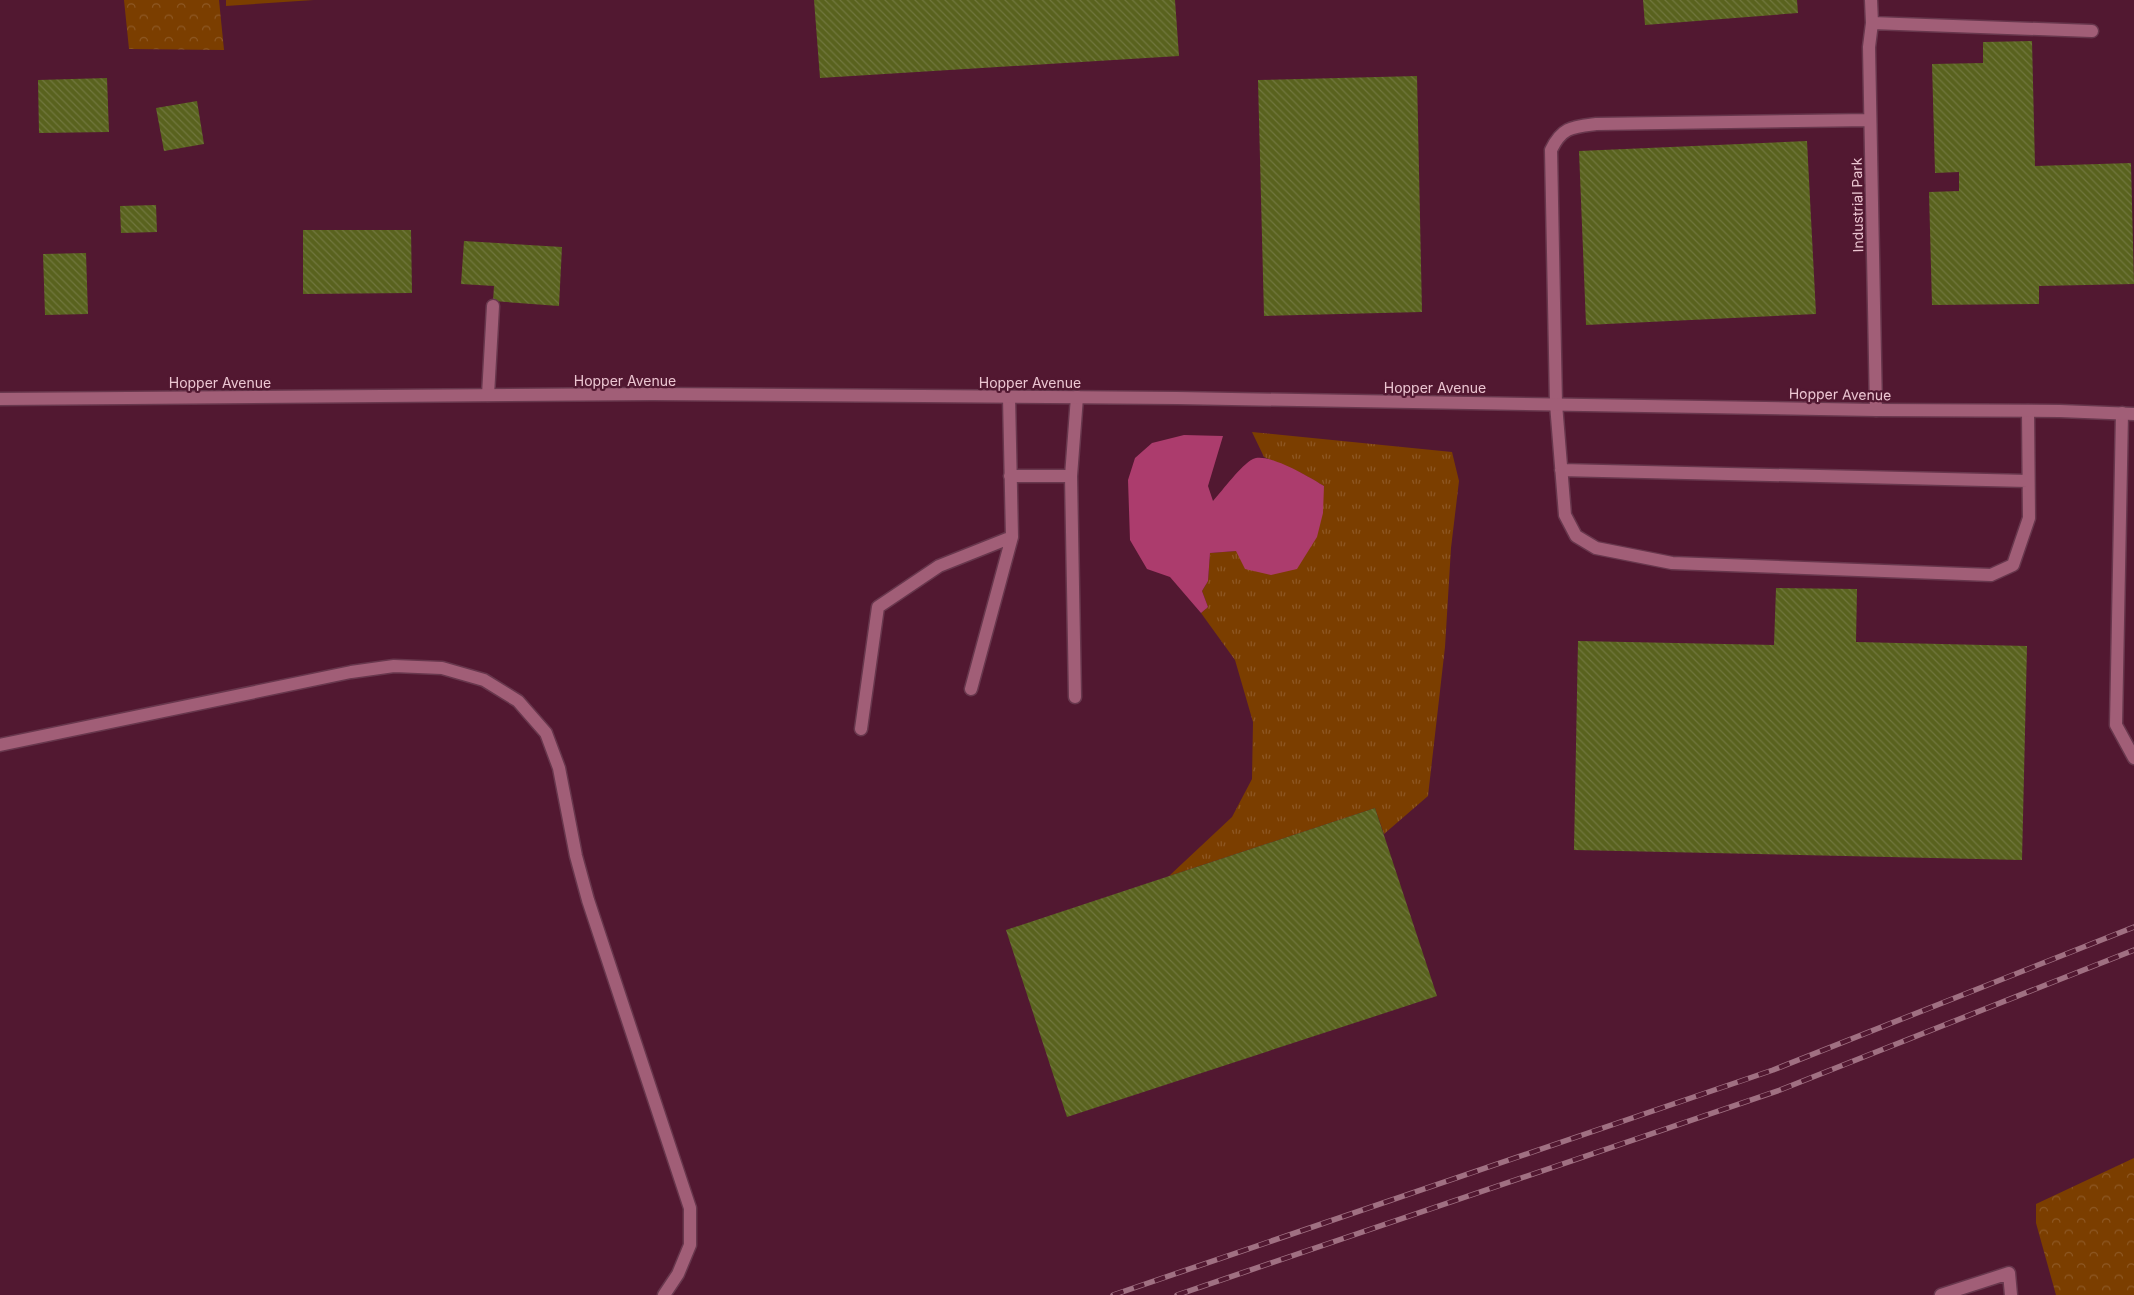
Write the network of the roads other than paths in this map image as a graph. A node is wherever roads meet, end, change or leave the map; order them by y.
1 (1871, 0) edge
2 (1872, 23) junction
3 (2092, 31) dead end
4 (1870, 120) junction
5 (493, 306) dead end
6 (488, 395) junction
7 (1009, 397) junction
8 (1077, 397) junction
9 (0, 399) edge
10 (1556, 404) junction
11 (1876, 410) junction
12 (2028, 411) junction
13 (2128, 413) edge
14 (1561, 470) junction
15 (1010, 476) junction
16 (1071, 476) junction
17 (2028, 481) junction
18 (1012, 537) junction
19 (971, 689) dead end
20 (1075, 697) dead end
21 (861, 729) dead end
22 (0, 745) edge
23 (2134, 758) edge
24 (664, 1295) edge
25 (1941, 1295) edge
26 (2011, 1295) edge

1 - 2 street, Industrial Park
2 - 3 street
2 - 4 street, Industrial Park
4 - 10 street
4 - 11 street, Industrial Park
5 - 6 street
6 - 7 street, Hopper Avenue
6 - 9 street, Hopper Avenue
7 - 8 street, Hopper Avenue
7 - 15 street
8 - 10 street, Hopper Avenue
8 - 16 street
10 - 11 street, Hopper Avenue
10 - 14 street
11 - 12 street, Hopper Avenue
12 - 13 street, Hopper Avenue
12 - 17 street
13 - 23 street
14 - 17 street
14 - 17 street
15 - 16 street
15 - 18 street
16 - 20 street
18 - 19 street
18 - 21 street
22 - 24 street
25 - 26 street

